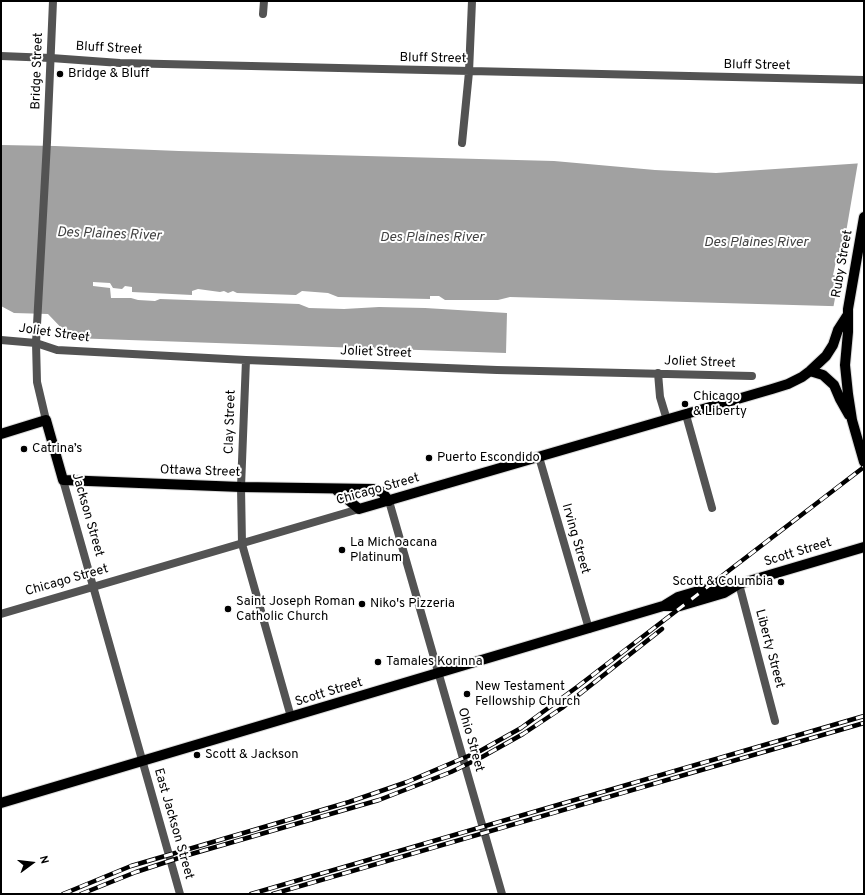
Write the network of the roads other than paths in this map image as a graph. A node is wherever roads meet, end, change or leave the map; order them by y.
1 (52, 1) edge
2 (264, 1) edge
3 (472, 1) edge
4 (263, 14) dead end
5 (1, 56) edge
6 (51, 58) junction
7 (469, 72) junction
8 (864, 80) edge
9 (462, 143) dead end
10 (864, 218) edge
11 (848, 312) junction
12 (38, 319) joint
13 (1, 340) edge
14 (36, 343) junction
15 (246, 360) junction
16 (810, 371) junction
17 (658, 373) junction
18 (752, 376) dead end
19 (686, 415) junction
20 (46, 420) junction
21 (667, 420) junction
22 (852, 420) junction
23 (1, 434) edge
24 (539, 457) junction
25 (864, 462) edge
26 (63, 480) junction
27 (241, 487) junction
28 (335, 489) junction
29 (389, 500) junction
30 (712, 508) dead end
31 (359, 509) junction
32 (242, 544) junction
33 (864, 547) edge
34 (739, 584) junction
35 (94, 586) junction
36 (1, 614) edge
37 (589, 629) junction
38 (439, 673) junction
39 (291, 717) junction
40 (775, 721) dead end
41 (143, 761) junction
42 (1, 803) edge
43 (180, 894) edge
44 (502, 894) edge

1 - 6 street, Bridge Street
2 - 4 street
3 - 7 street
5 - 6 street, Bluff Street
6 - 7 street, Bluff Street
6 - 12 street, Bridge Street
7 - 8 street, Bluff Street
7 - 9 street
10 - 11 main road, Ruby Street
11 - 16 main road, Chicago Street
11 - 22 main road
12 - 14 street, Jackson Street
13 - 14 street, Joliet Street
14 - 15 street, Joliet Street
14 - 20 street, Jackson Street
15 - 17 street, Joliet Street
15 - 27 street, Clay Street
16 - 19 main road, Chicago Street
16 - 22 main road
17 - 18 street, Joliet Street
17 - 21 street
19 - 21 main road, Chicago Street
19 - 30 street
20 - 23 main road
20 - 26 main road, Jackson Street
21 - 24 main road, Chicago Street
22 - 25 main road
24 - 29 main road, Chicago Street
24 - 37 street, Irving Street
26 - 27 main road, Ottawa Street
26 - 35 street, Jackson Street
27 - 28 main road, Ottawa Street
27 - 32 street, Clay Street
28 - 29 main road, Ottawa Street
28 - 31 main road
29 - 31 main road, Chicago Street
29 - 38 street, Ohio Street
31 - 32 street, Chicago Street
32 - 35 street, Chicago Street
32 - 39 street, Clay Street
33 - 34 main road, Scott Street
34 - 37 main road, Scott Street
34 - 40 street, Liberty Street
35 - 36 street, Chicago Street
35 - 41 street, Jackson Street
37 - 38 main road, Scott Street
38 - 39 main road, Scott Street
38 - 44 street, Ohio Street
39 - 41 main road, Scott Street
41 - 42 main road, Scott Street
41 - 43 street, East Jackson Street

